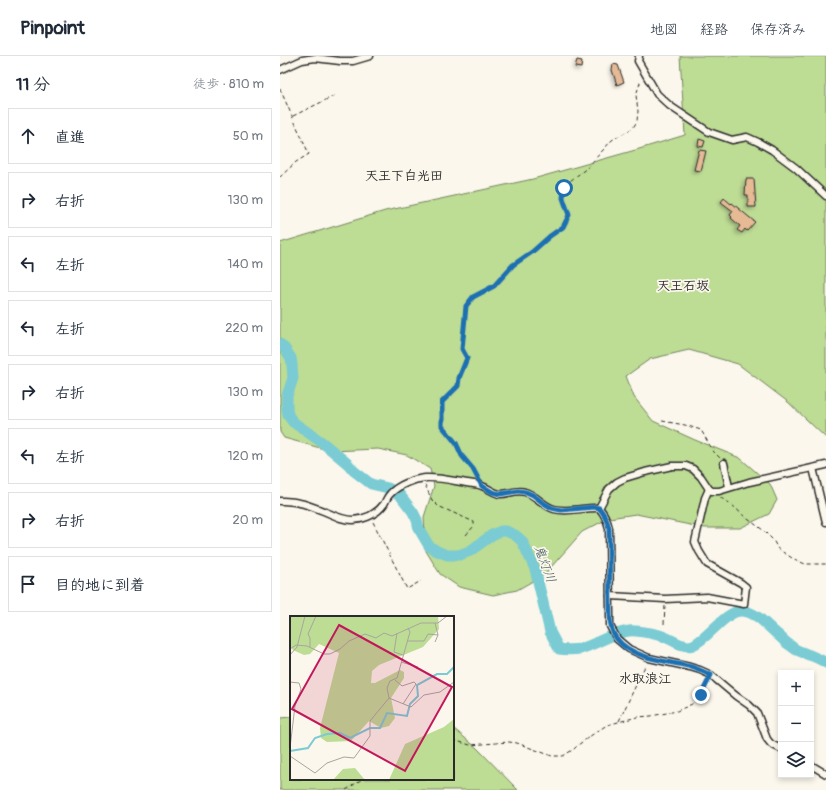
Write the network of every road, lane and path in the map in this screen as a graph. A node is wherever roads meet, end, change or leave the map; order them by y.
1 (370, 56) edge
2 (638, 56) edge
3 (280, 70) edge
4 (644, 72) junction
5 (280, 89) edge
6 (336, 95) dead end
7 (292, 116) junction
8 (280, 177) edge
9 (826, 196) edge
10 (662, 421) dead end
11 (724, 463) joint
12 (826, 465) edge
13 (813, 468) junction
14 (423, 479) junction
15 (482, 486) junction
16 (729, 487) junction
17 (709, 489) junction
18 (719, 491) junction
19 (280, 501) edge
20 (599, 508) junction
21 (370, 516) junction
22 (826, 522) edge
23 (466, 535) dead end
24 (826, 564) edge
25 (421, 581) dead end
26 (610, 596) junction
27 (665, 599) junction
28 (664, 624) dead end
29 (649, 658) junction
30 (711, 675) junction
31 (618, 722) junction
32 (454, 740) edge
33 (778, 748) edge
34 (814, 767) edge
35 (826, 774) edge
36 (361, 780) edge
37 (346, 790) edge

1 - 3 street
2 - 4 street
4 - 9 street
4 - 15 path
5 - 7 path
6 - 7 path
7 - 8 path
10 - 11 path
11 - 16 street
12 - 13 street
13 - 16 street
13 - 22 street
14 - 15 street
14 - 21 street
14 - 23 path
15 - 20 street
16 - 18 street
17 - 18 street
17 - 20 street
17 - 27 street
18 - 24 path
19 - 21 street
20 - 26 street
21 - 25 path
26 - 27 street
26 - 29 street
27 - 28 path
29 - 30 street
29 - 31 path
30 - 31 path
30 - 33 street
31 - 32 path
34 - 35 street
36 - 37 path

